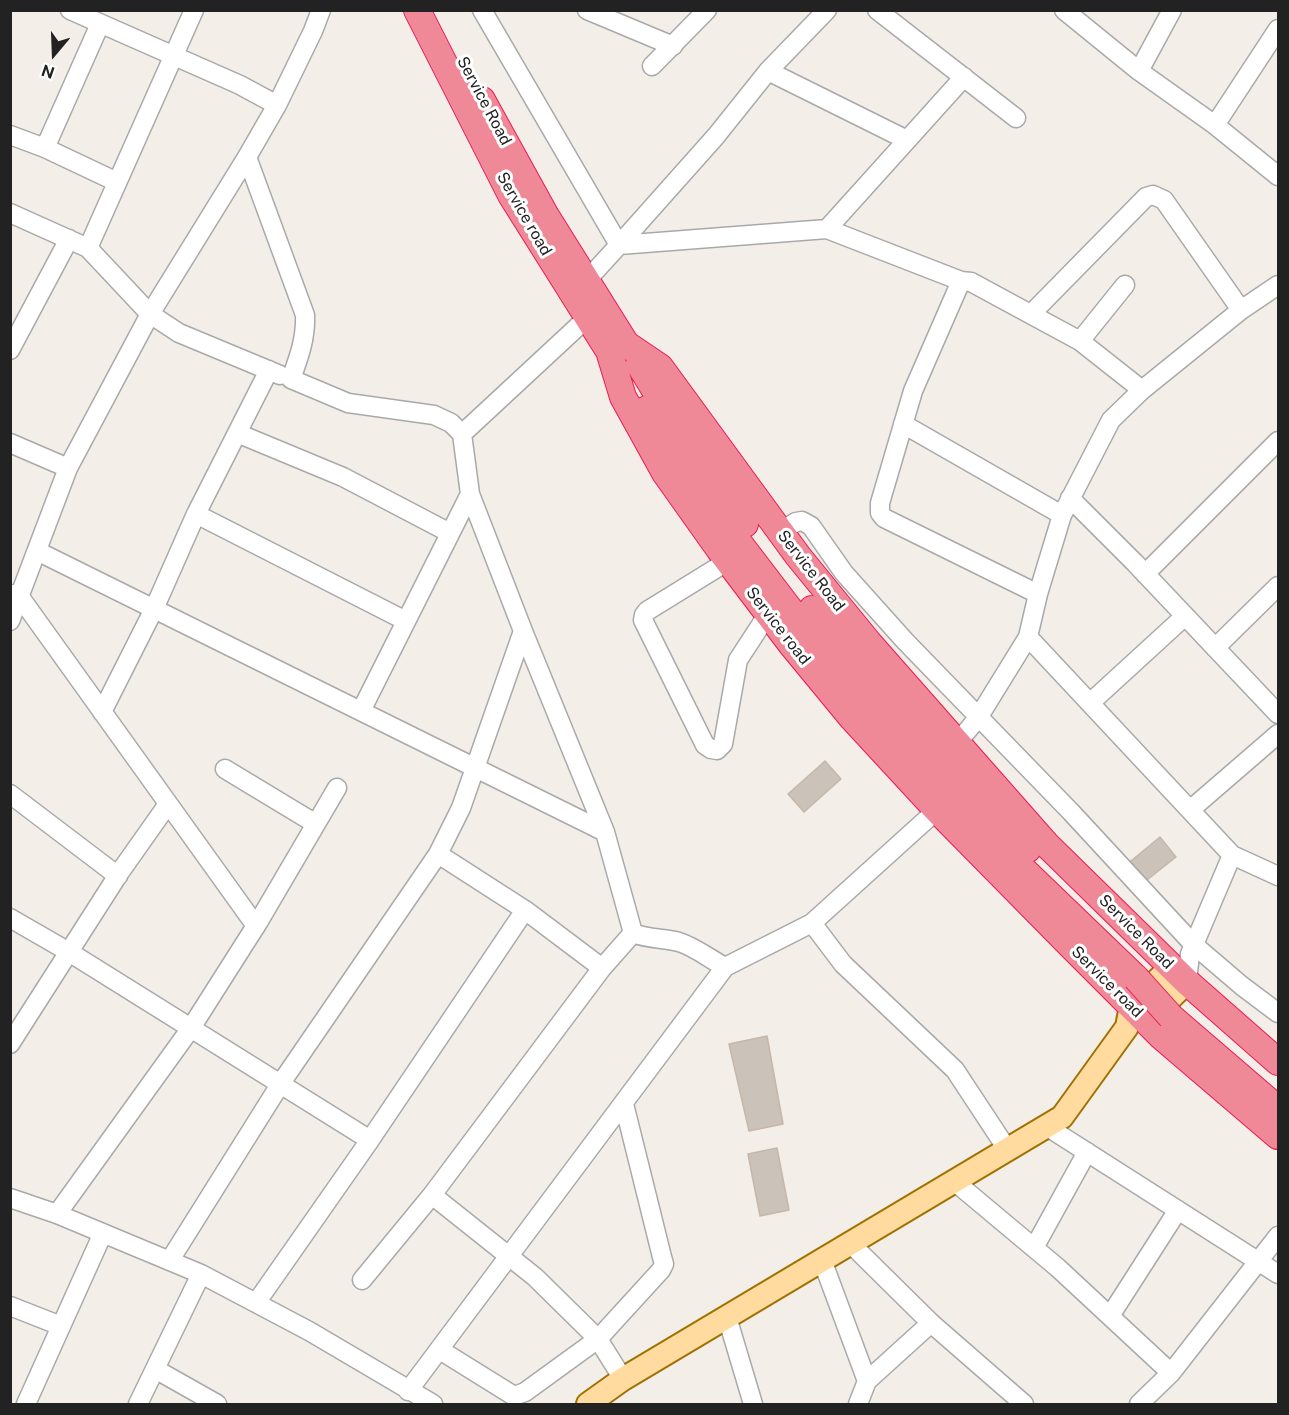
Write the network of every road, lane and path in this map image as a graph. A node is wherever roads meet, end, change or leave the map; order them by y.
1 (70, 10) edge
2 (194, 10) edge
3 (321, 10) edge
4 (417, 10) edge
5 (435, 10) edge
6 (482, 10) edge
7 (587, 10) edge
8 (706, 10) edge
9 (827, 10) edge
10 (877, 10) edge
11 (1172, 10) edge
12 (1066, 11) edge
13 (100, 24) junction
14 (1278, 29) edge
15 (673, 45) junction
16 (173, 57) junction
17 (652, 66) dead end
18 (768, 71) junction
19 (1138, 71) junction
20 (964, 77) junction
21 (277, 105) junction
22 (1016, 118) dead end
23 (1215, 126) junction
24 (10, 135) edge
25 (907, 140) junction
26 (45, 148) junction
27 (247, 158) junction
28 (1276, 170) edge
29 (117, 183) junction
30 (10, 213) edge
31 (827, 229) junction
32 (69, 239) junction
33 (619, 244) junction
34 (88, 248) junction
35 (587, 280) junction
36 (962, 281) junction
37 (1125, 285) dead end
38 (1278, 285) edge
39 (1241, 310) junction
40 (150, 314) junction
41 (1031, 314) junction
42 (587, 318) junction
43 (1080, 341) junction
44 (617, 347) junction
45 (10, 350) edge
46 (269, 370) junction
47 (291, 379) junction
48 (1142, 390) junction
49 (903, 424) junction
50 (237, 433) junction
51 (462, 434) junction
52 (1278, 441) edge
53 (10, 443) edge
54 (68, 468) junction
55 (470, 494) junction
56 (1066, 506) junction
57 (196, 514) junction
58 (780, 532) junction
59 (450, 533) junction
60 (37, 551) junction
61 (728, 561) junction
62 (1145, 574) junction
63 (1278, 586) edge
64 (1038, 594) junction
65 (15, 595) edge
66 (154, 609) junction
67 (768, 614) junction
68 (1185, 616) junction
69 (10, 621) edge
70 (406, 621) junction
71 (523, 631) junction
72 (1028, 637) junction
73 (1215, 648) junction
74 (1090, 703) junction
75 (361, 711) junction
76 (102, 712) junction
77 (1278, 714) edge
78 (978, 718) junction
79 (1278, 734) edge
80 (956, 744) junction
81 (474, 768) junction
82 (225, 769) dead end
83 (337, 788) dead end
84 (10, 794) edge
85 (168, 804) junction
86 (937, 810) junction
87 (1190, 810) junction
88 (316, 824) junction
89 (605, 832) junction
90 (438, 854) junction
91 (1232, 855) junction
92 (118, 876) junction
93 (1278, 876) edge
94 (525, 910) junction
95 (10, 918) edge
96 (812, 923) junction
97 (256, 926) junction
98 (633, 933) junction
99 (1194, 945) junction
100 (69, 952) junction
101 (725, 967) junction
102 (602, 968) junction
103 (1169, 983) junction
104 (1277, 1010) edge
105 (1135, 1018) junction
106 (191, 1028) junction
107 (10, 1044) edge
108 (1278, 1062) edge
109 (281, 1083) junction
110 (1278, 1087) edge
111 (624, 1104) junction
112 (1278, 1109) edge
113 (1046, 1126) junction
114 (1278, 1136) edge
115 (370, 1140) junction
116 (1007, 1149) junction
117 (1087, 1152) junction
118 (954, 1181) junction
119 (432, 1195) junction
120 (10, 1198) edge
121 (1178, 1210) junction
122 (57, 1214) junction
123 (103, 1233) junction
124 (1278, 1236) edge
125 (850, 1243) junction
126 (1034, 1248) junction
127 (509, 1256) junction
128 (170, 1260) junction
129 (822, 1260) junction
130 (1258, 1261) junction
131 (201, 1274) junction
132 (1278, 1274) edge
133 (362, 1280) dead end
134 (256, 1304) junction
135 (10, 1306) edge
136 (1110, 1316) junction
137 (727, 1317) junction
138 (931, 1323) junction
139 (61, 1326) junction
140 (598, 1339) junction
141 (440, 1350) junction
142 (155, 1369) junction
143 (1171, 1373) junction
144 (624, 1379) junction
145 (867, 1381) junction
146 (408, 1391) junction
147 (26, 1404) edge
148 (138, 1404) edge
149 (217, 1404) edge
150 (433, 1404) edge
151 (588, 1404) edge
152 (753, 1404) edge
153 (858, 1404) edge
154 (1024, 1404) edge
155 (1139, 1404) edge

1 - 13 street
2 - 16 street
3 - 21 street
4 - 42 highway, Service road
5 - 35 highway, Service Road
6 - 33 street
7 - 15 street
8 - 15 street
9 - 18 street
10 - 20 street
11 - 19 street
12 - 19 street
13 - 16 street
13 - 26 street
14 - 23 street
15 - 17 street
16 - 21 street
16 - 29 street
18 - 25 street
18 - 33 street
19 - 23 street
20 - 22 street
20 - 25 street
21 - 27 street
23 - 28 street
24 - 26 street
25 - 31 street
26 - 29 street
27 - 40 street
27 - 47 street
29 - 34 street
30 - 32 street
31 - 33 street
31 - 36 street
32 - 34 street
32 - 45 street
33 - 35 street
34 - 40 street
35 - 44 highway, Service Road
36 - 41 street
36 - 49 street
37 - 43 street
38 - 39 street
39 - 41 street
39 - 48 street
40 - 46 street
40 - 54 street
41 - 43 street
42 - 44 highway, Service road
42 - 51 street
43 - 48 street
44 - 58 highway, Service Road
44 - 61 highway, Service road
44 - 103 highway
46 - 47 street
46 - 50 street
47 - 51 street
48 - 56 street
49 - 56 street
49 - 64 street
50 - 57 street
50 - 59 street
51 - 55 street
52 - 62 street
53 - 54 street
54 - 60 street
55 - 59 street
55 - 71 street
56 - 62 street
56 - 64 street
57 - 66 street
57 - 70 street
58 - 78 street
58 - 80 highway, Service Road
59 - 70 street
60 - 65 street
60 - 66 street
61 - 67 highway, Service road
61 - 67 street
62 - 68 street
63 - 73 street
64 - 72 street
65 - 69 street
65 - 76 street
66 - 75 street
66 - 76 street
67 - 86 highway, Service road
68 - 73 street
68 - 74 street
70 - 75 street
71 - 81 street
71 - 89 street
72 - 74 street
72 - 78 street
73 - 77 street
74 - 87 street
75 - 81 street
76 - 85 street
78 - 80 street
78 - 99 street
79 - 87 street
80 - 103 highway, Service Road
81 - 89 street
81 - 90 street
82 - 88 street
83 - 88 street
84 - 92 street
85 - 92 street
85 - 97 street
86 - 96 street
86 - 105 highway, Service road
87 - 91 street
88 - 97 street
89 - 98 street
90 - 94 street
90 - 109 street
91 - 93 street
91 - 99 street
92 - 100 street
94 - 102 street
94 - 115 street
95 - 100 street
96 - 101 street
96 - 116 street
97 - 106 street
98 - 101 street
98 - 102 street
99 - 103 street
99 - 104 street
100 - 106 street
100 - 107 street
101 - 111 street
102 - 119 street
103 - 105 main road
103 - 108 highway, Service Road
103 - 110 highway
103 - 112 highway
105 - 113 main road
105 - 114 highway, Service road
106 - 109 street
106 - 122 street
109 - 115 street
109 - 128 street
111 - 127 street
111 - 140 street
113 - 116 main road
113 - 117 street
115 - 134 street
116 - 118 main road
117 - 121 street
117 - 126 street
118 - 125 main road
118 - 126 street
119 - 127 street
119 - 133 street
120 - 122 street
121 - 130 street
121 - 136 street
122 - 123 street
123 - 128 street
123 - 139 street
124 - 130 street
125 - 129 main road
125 - 138 street
126 - 136 street
127 - 140 street
127 - 141 street
128 - 131 street
129 - 137 main road
129 - 145 street
130 - 132 street
130 - 143 street
131 - 134 street
131 - 142 street
134 - 146 street
135 - 139 street
136 - 143 street
137 - 144 main road
137 - 152 street
138 - 145 street
138 - 154 street
139 - 147 street
140 - 141 street
140 - 144 street
141 - 146 street
142 - 148 street
142 - 149 street
143 - 155 street
144 - 151 main road
145 - 153 street
146 - 150 street

